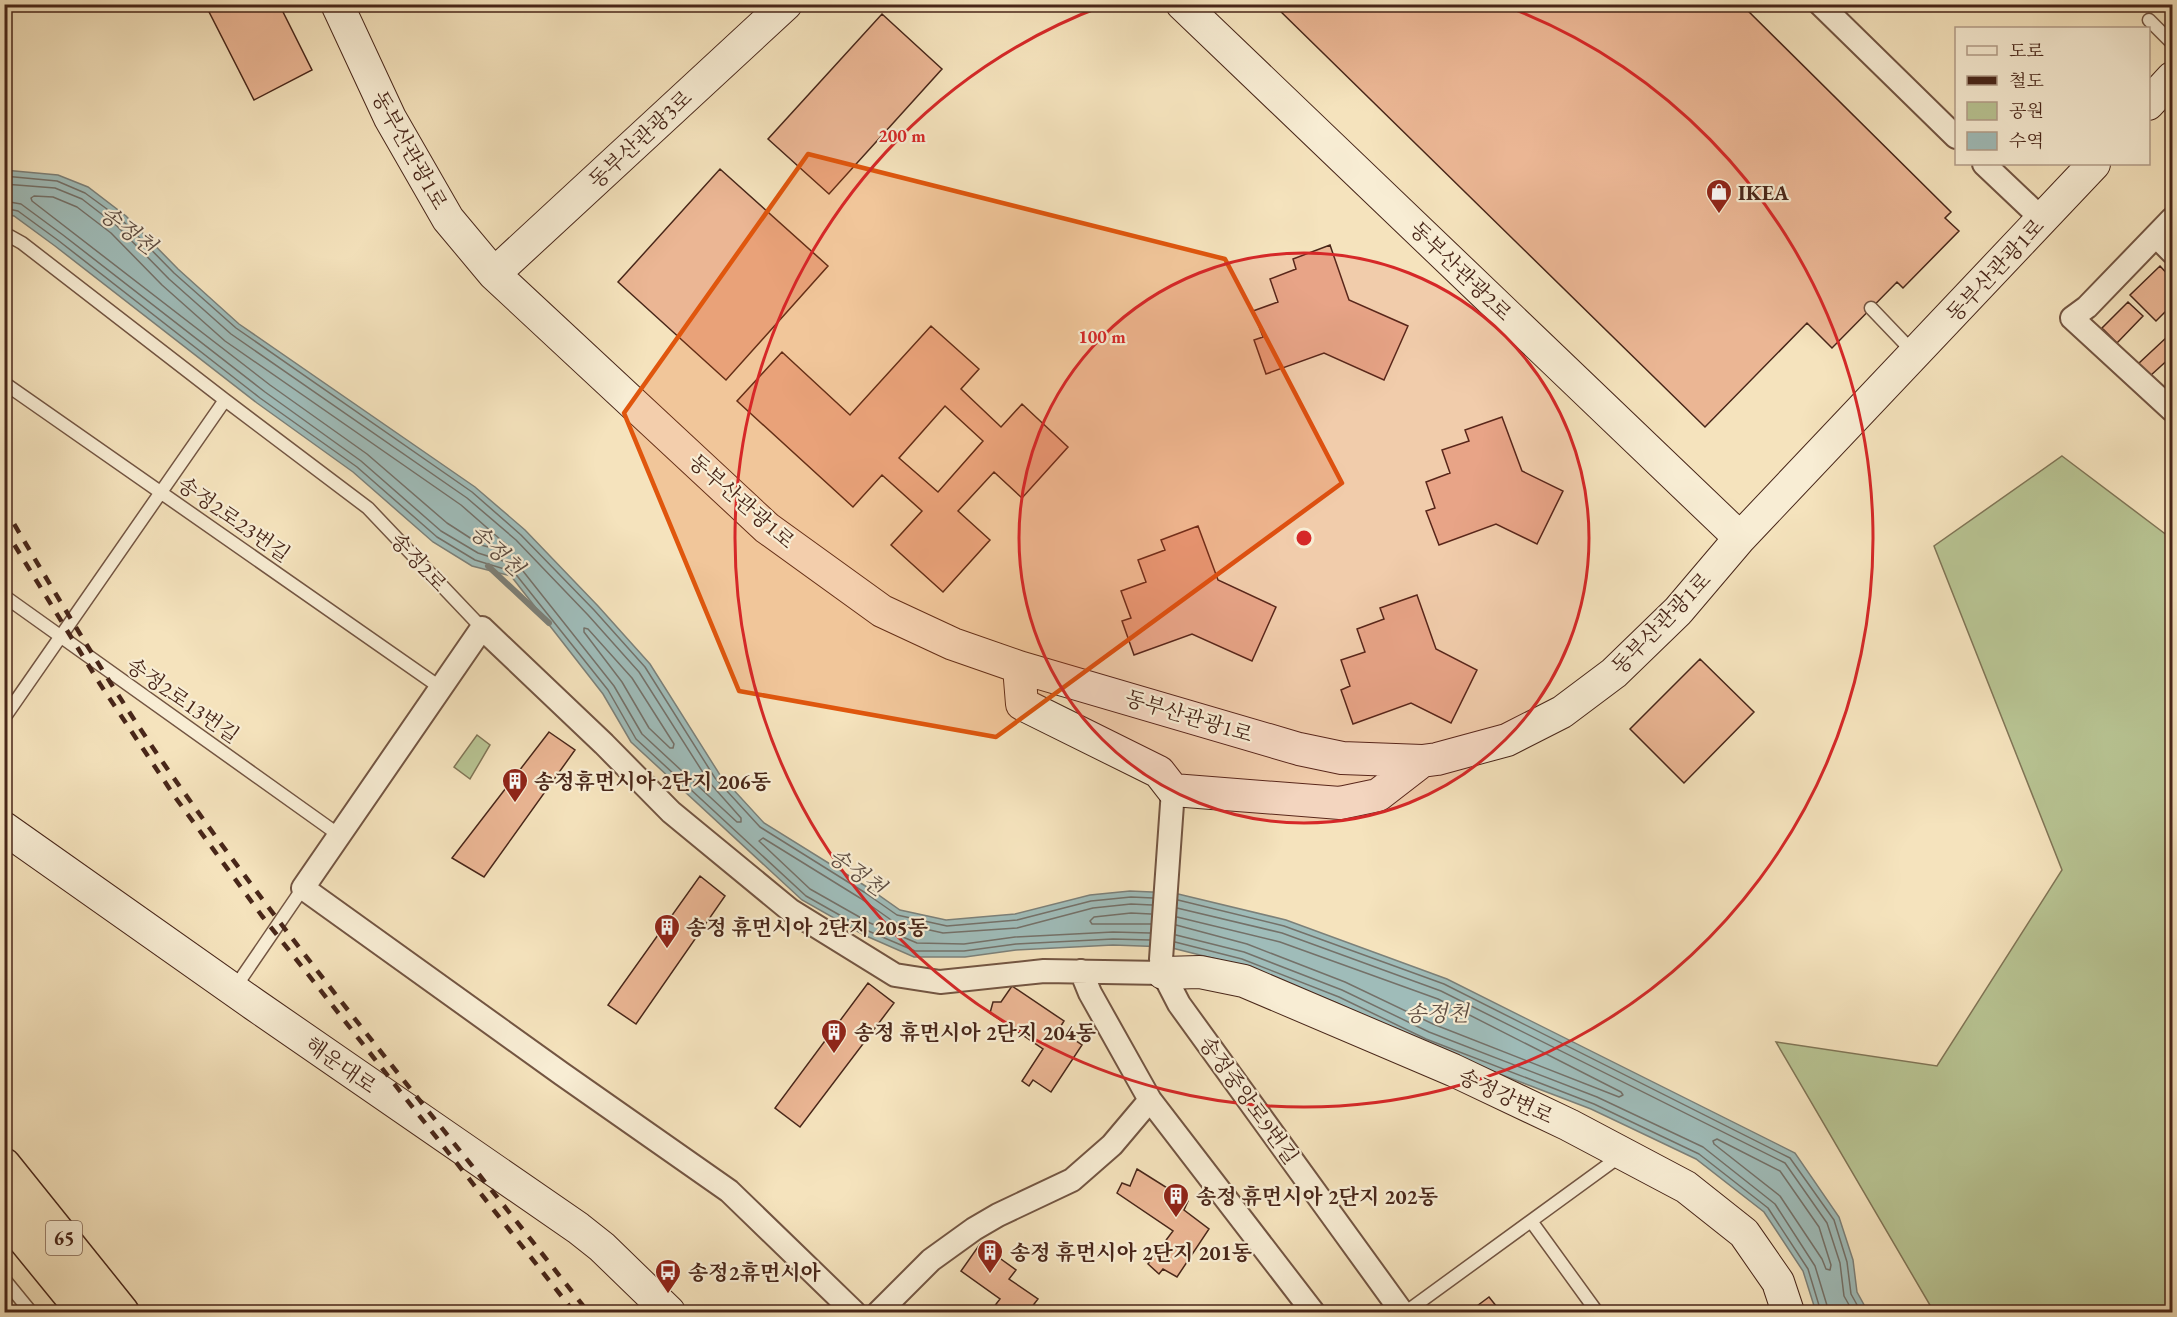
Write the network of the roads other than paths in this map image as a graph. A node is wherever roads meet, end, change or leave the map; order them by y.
1 (337, 4) edge
2 (786, 4) edge
3 (1820, 4) edge
4 (1187, 6) edge
5 (2149, 20) dead end
6 (2172, 43) edge
7 (2172, 78) edge
8 (2150, 102) edge
9 (1955, 136) edge
10 (1985, 165) edge
11 (2093, 165) edge
12 (2042, 219) junction
13 (2172, 219) edge
14 (4, 232) edge
15 (2156, 236) junction
16 (2172, 252) edge
17 (494, 274) junction
18 (1871, 308) dead end
19 (1915, 354) junction
20 (4, 383) edge
21 (225, 400) junction
22 (2172, 410) edge
23 (161, 492) junction
24 (1740, 538) junction
25 (4, 596) edge
26 (482, 628) junction
27 (61, 636) junction
28 (1019, 667) junction
29 (441, 688) junction
30 (4, 718) edge
31 (1422, 761) junction
32 (1172, 802) junction
33 (4, 828) edge
34 (339, 835) junction
35 (303, 888) junction
36 (1162, 966) junction
37 (1081, 971) junction
38 (233, 990) junction
39 (1150, 1100) junction
40 (1624, 1154) junction
41 (4, 1165) edge
42 (4, 1214) edge
43 (1531, 1221) junction
44 (4, 1279) edge
45 (31, 1312) edge
46 (84, 1312) edge
47 (123, 1312) edge
48 (669, 1312) edge
49 (854, 1312) edge
50 (879, 1312) edge
51 (1313, 1312) edge
52 (1404, 1312) edge
53 (1597, 1312) edge
54 (1788, 1312) edge

1 - 17 street, 동부산관광1로
2 - 17 street, 동부산관광3로
3 - 9 street
4 - 24 street, 동부산관광2로
5 - 6 lane
7 - 8 street
10 - 12 street
11 - 12 street, 동부산관광1로
12 - 19 street, 동부산관광1로
13 - 15 street
14 - 21 lane, 송정2로
15 - 16 street
15 - 22 street
17 - 28 street, 동부산관광1로
18 - 19 lane
19 - 24 street, 동부산관광1로
20 - 23 lane, 송정2로23번길
21 - 23 lane
21 - 26 lane, 송정2로
23 - 27 lane
23 - 29 lane, 송정2로23번길
24 - 31 street, 동부산관광1로
25 - 27 lane, 송정2로13번길
26 - 29 street
26 - 37 street
27 - 30 lane
27 - 34 lane, 송정2로13번길
28 - 31 street, 동부산관광1로
28 - 32 street
29 - 34 street
31 - 32 street
32 - 36 street
33 - 38 street, 해운대로
34 - 35 street
35 - 38 lane
35 - 49 street
36 - 37 street
36 - 40 street, 송정강변로
36 - 52 street, 송정중앙로9번길
37 - 39 street
38 - 48 street, 해운대로
39 - 50 street
39 - 51 street
40 - 43 lane, 송정중앙로9번길
40 - 54 street, 송정강변로
41 - 47 highway, 65
42 - 46 highway, 65
43 - 52 lane, 송정중앙로9번길
43 - 53 lane
44 - 45 lane

